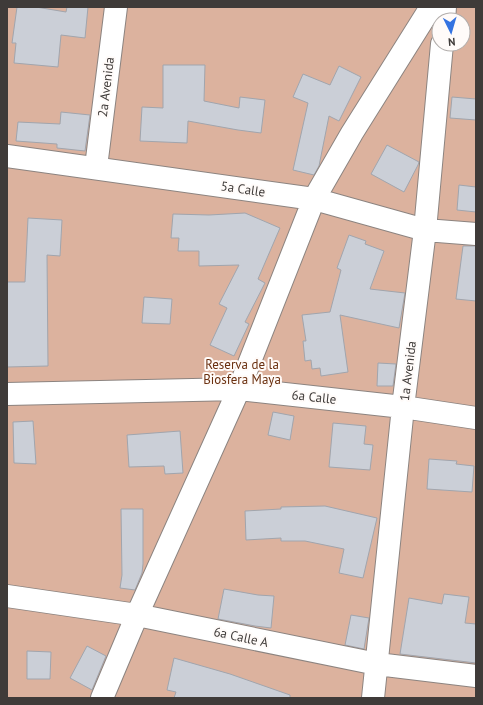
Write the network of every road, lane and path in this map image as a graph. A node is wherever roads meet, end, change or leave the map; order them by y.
1 (116, 7) edge
2 (431, 7) edge
3 (441, 52) edge
4 (7, 156) edge
5 (96, 167) junction
6 (314, 199) junction
7 (425, 230) junction
8 (476, 234) edge
9 (239, 389) junction
10 (7, 394) edge
11 (403, 407) junction
12 (476, 418) edge
13 (7, 596) edge
14 (137, 615) junction
15 (377, 664) junction
16 (476, 676) edge
17 (102, 698) edge
18 (373, 698) edge

1 - 5 street, 2a Avenida
2 - 6 street
3 - 7 street, 1a Avenida
4 - 5 street, 5a Calle
5 - 6 street, 5a Calle
6 - 7 street, 5a Calle
6 - 9 street
7 - 8 street, 5a Calle
7 - 11 street, 1a Avenida
9 - 10 street, 6a Calle
9 - 11 street, 6a Calle
9 - 14 street
11 - 12 street, 6a Calle
11 - 15 street, 1a Avenida
13 - 14 street, 6a Calle A
14 - 15 street, 6a Calle A
14 - 17 street
15 - 16 street, 6a Calle A
15 - 18 street, 1a Avenida

